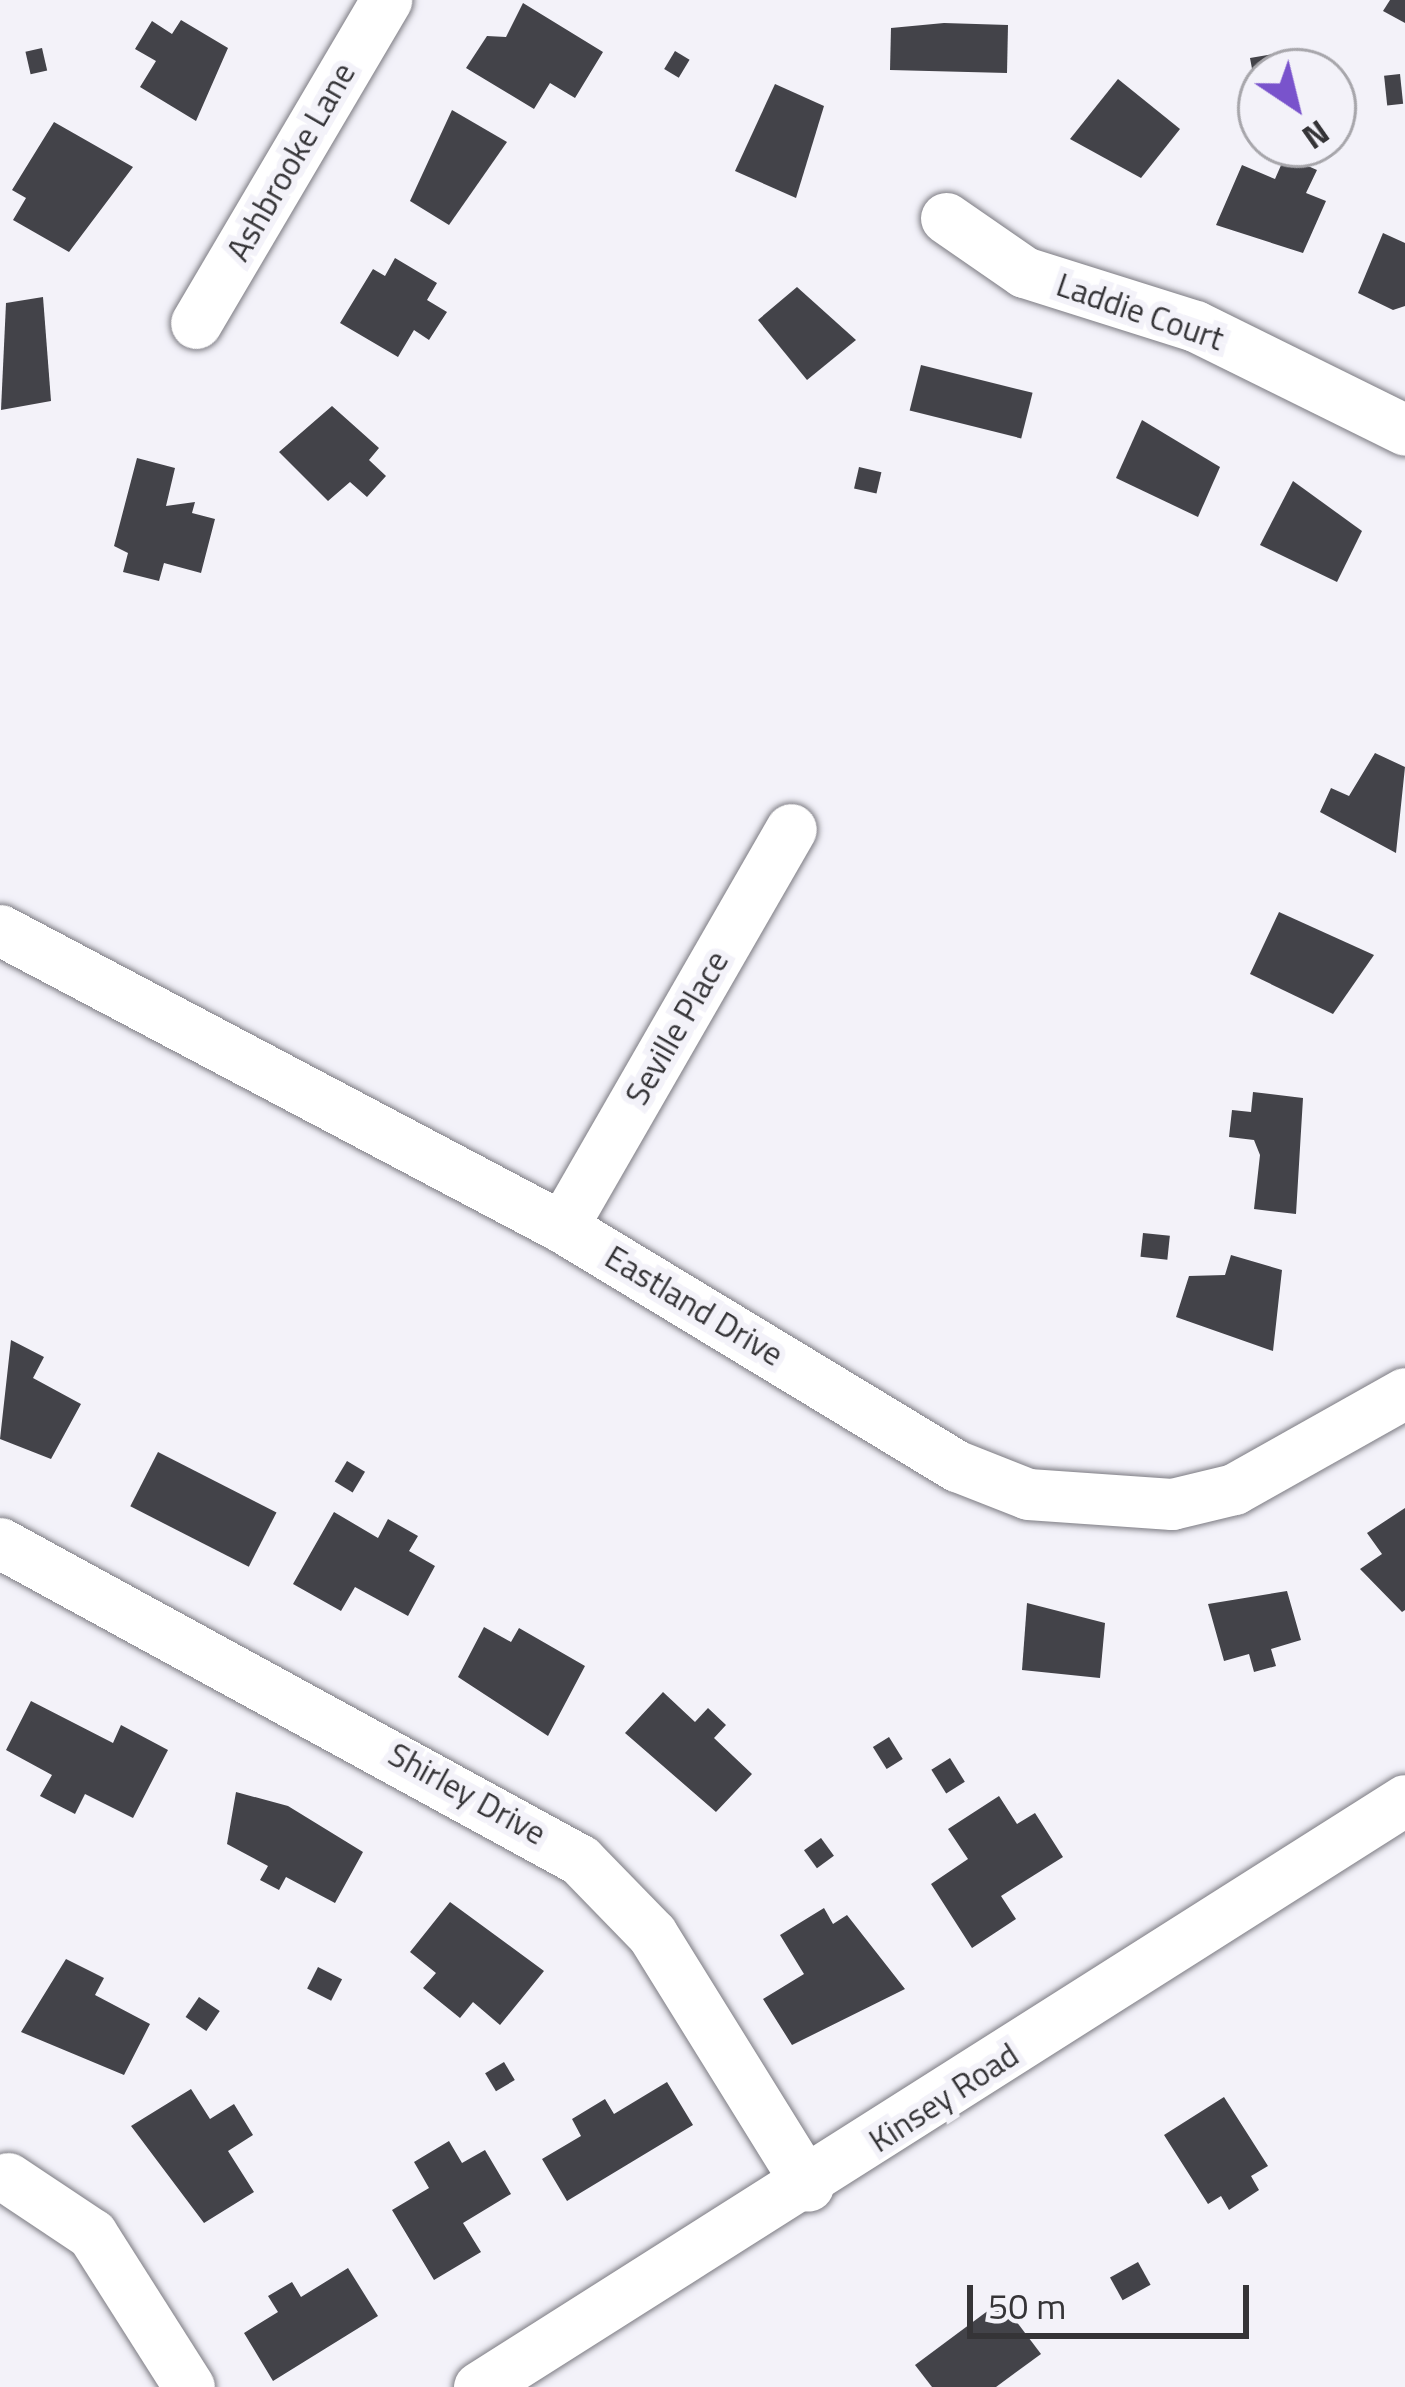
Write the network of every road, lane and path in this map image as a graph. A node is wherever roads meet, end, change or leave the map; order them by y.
1 (386, 0) edge
2 (946, 218) dead end
3 (196, 323) dead end
4 (1405, 430) edge
5 (791, 830) dead end
6 (0, 930) edge
7 (562, 1227) junction
8 (1405, 1393) edge
9 (0, 1543) edge
10 (1405, 1800) edge
11 (8, 2178) dead end
12 (808, 2186) junction
13 (189, 2387) edge
14 (479, 2387) edge

1 - 3 street, Ashbrooke Lane
2 - 4 street, Laddie Court
5 - 7 street, Seville Place
6 - 7 street, Eastland Drive
7 - 8 street, Eastland Drive
9 - 12 street, Shirley Drive
10 - 12 street, Kinsey Road
11 - 13 street
12 - 14 street, Kinsey Road

